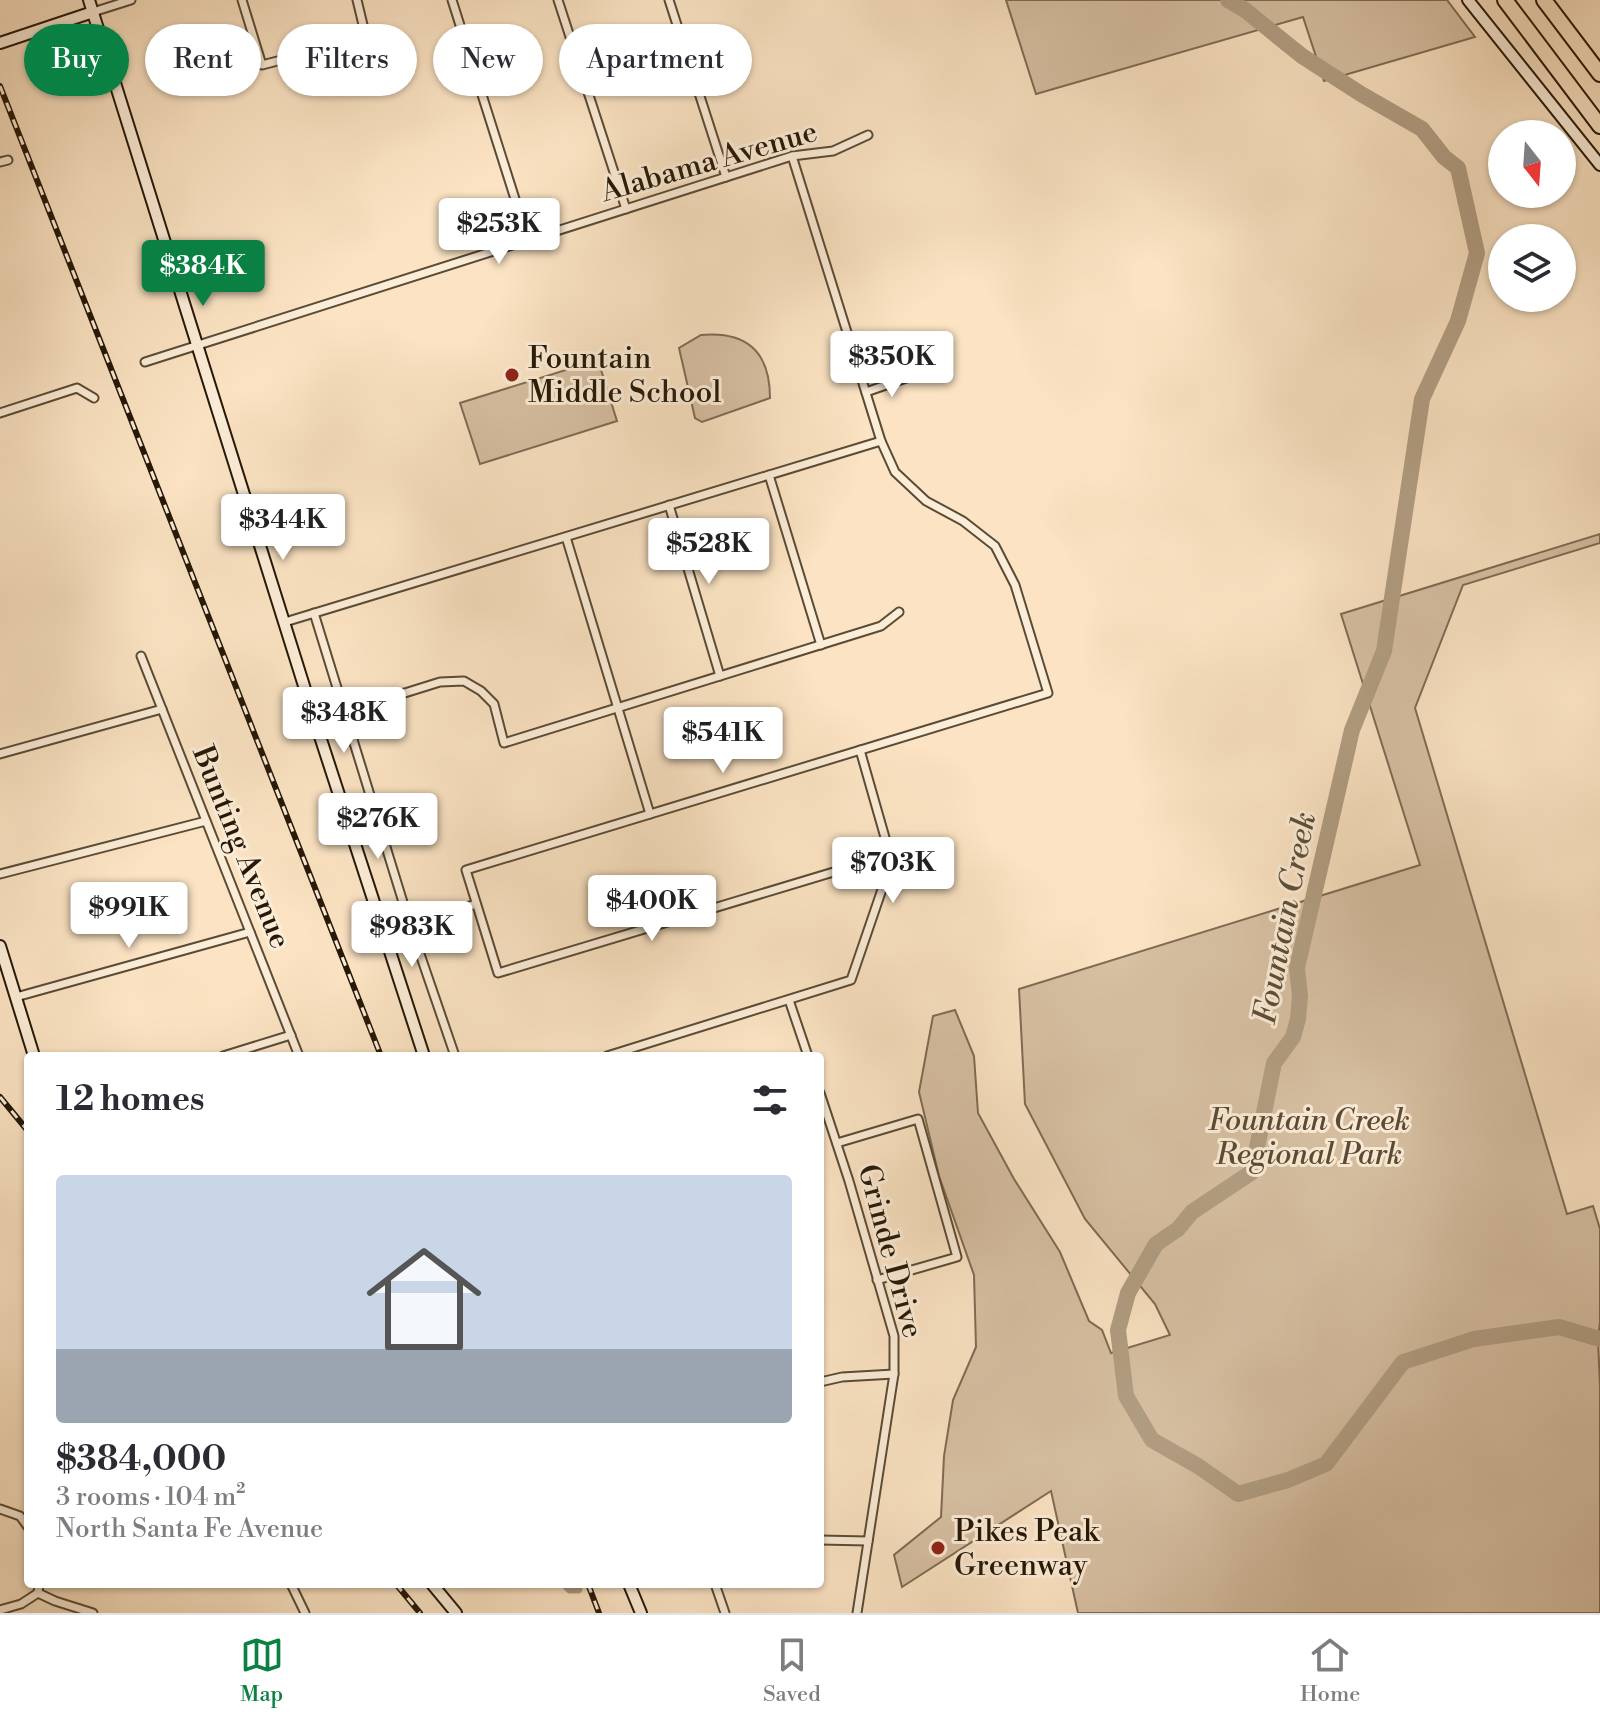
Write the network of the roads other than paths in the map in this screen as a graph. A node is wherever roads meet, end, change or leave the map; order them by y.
1 (89, 0) edge
2 (131, 0) edge
3 (242, 0) edge
4 (357, 0) edge
5 (452, 0) edge
6 (558, 0) edge
7 (669, 0) edge
8 (1468, 0) edge
9 (1505, 0) edge
10 (1544, 0) edge
11 (93, 12) junction
12 (0, 43) edge
13 (1600, 74) edge
14 (1600, 126) edge
15 (868, 135) dead end
16 (792, 156) junction
17 (1600, 165) edge
18 (726, 177) junction
19 (626, 209) junction
20 (528, 240) junction
21 (197, 345) junction
22 (145, 362) dead end
23 (909, 377) dead end
24 (866, 392) junction
25 (94, 398) dead end
26 (0, 413) edge
27 (881, 441) junction
28 (769, 475) junction
29 (669, 505) junction
30 (566, 537) junction
31 (899, 612) dead end
32 (314, 613) junction
33 (285, 622) junction
34 (821, 645) junction
35 (141, 656) dead end
36 (720, 676) junction
37 (618, 708) junction
38 (162, 709) junction
39 (344, 712) junction
40 (315, 721) junction
41 (860, 750) junction
42 (0, 754) edge
43 (650, 814) junction
44 (206, 821) junction
45 (890, 855) junction
46 (0, 874) edge
47 (476, 904) junction
48 (410, 925) junction
49 (250, 932) junction
50 (383, 933) junction
51 (0, 946) edge
52 (16, 997) junction
53 (789, 1000) junction
54 (291, 1035) junction
55 (33, 1052) edge
56 (236, 1052) edge
57 (297, 1052) edge
58 (423, 1052) edge
59 (454, 1052) edge
60 (620, 1052) edge
61 (807, 1052) edge
62 (824, 1105) edge
63 (837, 1143) junction
64 (877, 1280) junction
65 (894, 1374) junction
66 (824, 1381) edge
67 (0, 1509) edge
68 (24, 1522) edge
69 (824, 1540) edge
70 (868, 1541) junction
71 (38, 1588) edge
72 (293, 1588) edge
73 (435, 1588) edge
74 (631, 1588) edge
75 (716, 1588) edge
76 (0, 1610) edge
77 (93, 1613) edge
78 (305, 1613) edge
79 (456, 1613) edge
80 (641, 1613) edge
81 (725, 1613) edge
82 (857, 1613) edge

1 - 11 main road
2 - 11 street
3 - 4 street
5 - 20 street
6 - 19 street
7 - 18 street
8 - 17 main road
9 - 14 highway
10 - 13 highway
11 - 12 main road
11 - 21 main road
15 - 16 street, Alabama Avenue
16 - 18 street, Alabama Avenue
16 - 24 street
18 - 19 street, Alabama Avenue
19 - 20 street, Alabama Avenue
20 - 21 street, Alabama Avenue
21 - 22 street, Alabama Avenue
21 - 33 main road
23 - 24 street
24 - 27 street
25 - 26 street
27 - 28 street
27 - 41 street
28 - 29 street
28 - 34 street
29 - 30 street
29 - 36 street
30 - 32 street
30 - 37 street
31 - 34 street
32 - 33 street
32 - 39 street
33 - 40 main road
34 - 36 street
35 - 38 street, Bunting Avenue
36 - 37 street
37 - 39 street
37 - 43 street
38 - 42 street
38 - 44 street, Bunting Avenue
39 - 40 street
39 - 48 street
40 - 50 main road
41 - 43 street
41 - 45 street
43 - 47 street
44 - 46 street
44 - 49 street, Bunting Avenue
45 - 47 street
45 - 53 street
47 - 48 street
48 - 50 street
48 - 59 street
49 - 52 street
49 - 54 street, Bunting Avenue
50 - 58 main road
51 - 52 main road
52 - 55 main road
53 - 60 street
53 - 61 street
54 - 56 street
54 - 57 street, Bunting Avenue
62 - 63 street, Grinde Drive
63 - 64 street, Grinde Drive
63 - 64 street
64 - 65 street, Grinde Drive
65 - 66 street
65 - 70 street, Grinde Drive
67 - 68 street
69 - 70 street
70 - 82 street, Grinde Drive
71 - 76 street
71 - 77 street
72 - 78 street
73 - 79 main road
74 - 80 main road
75 - 81 street

